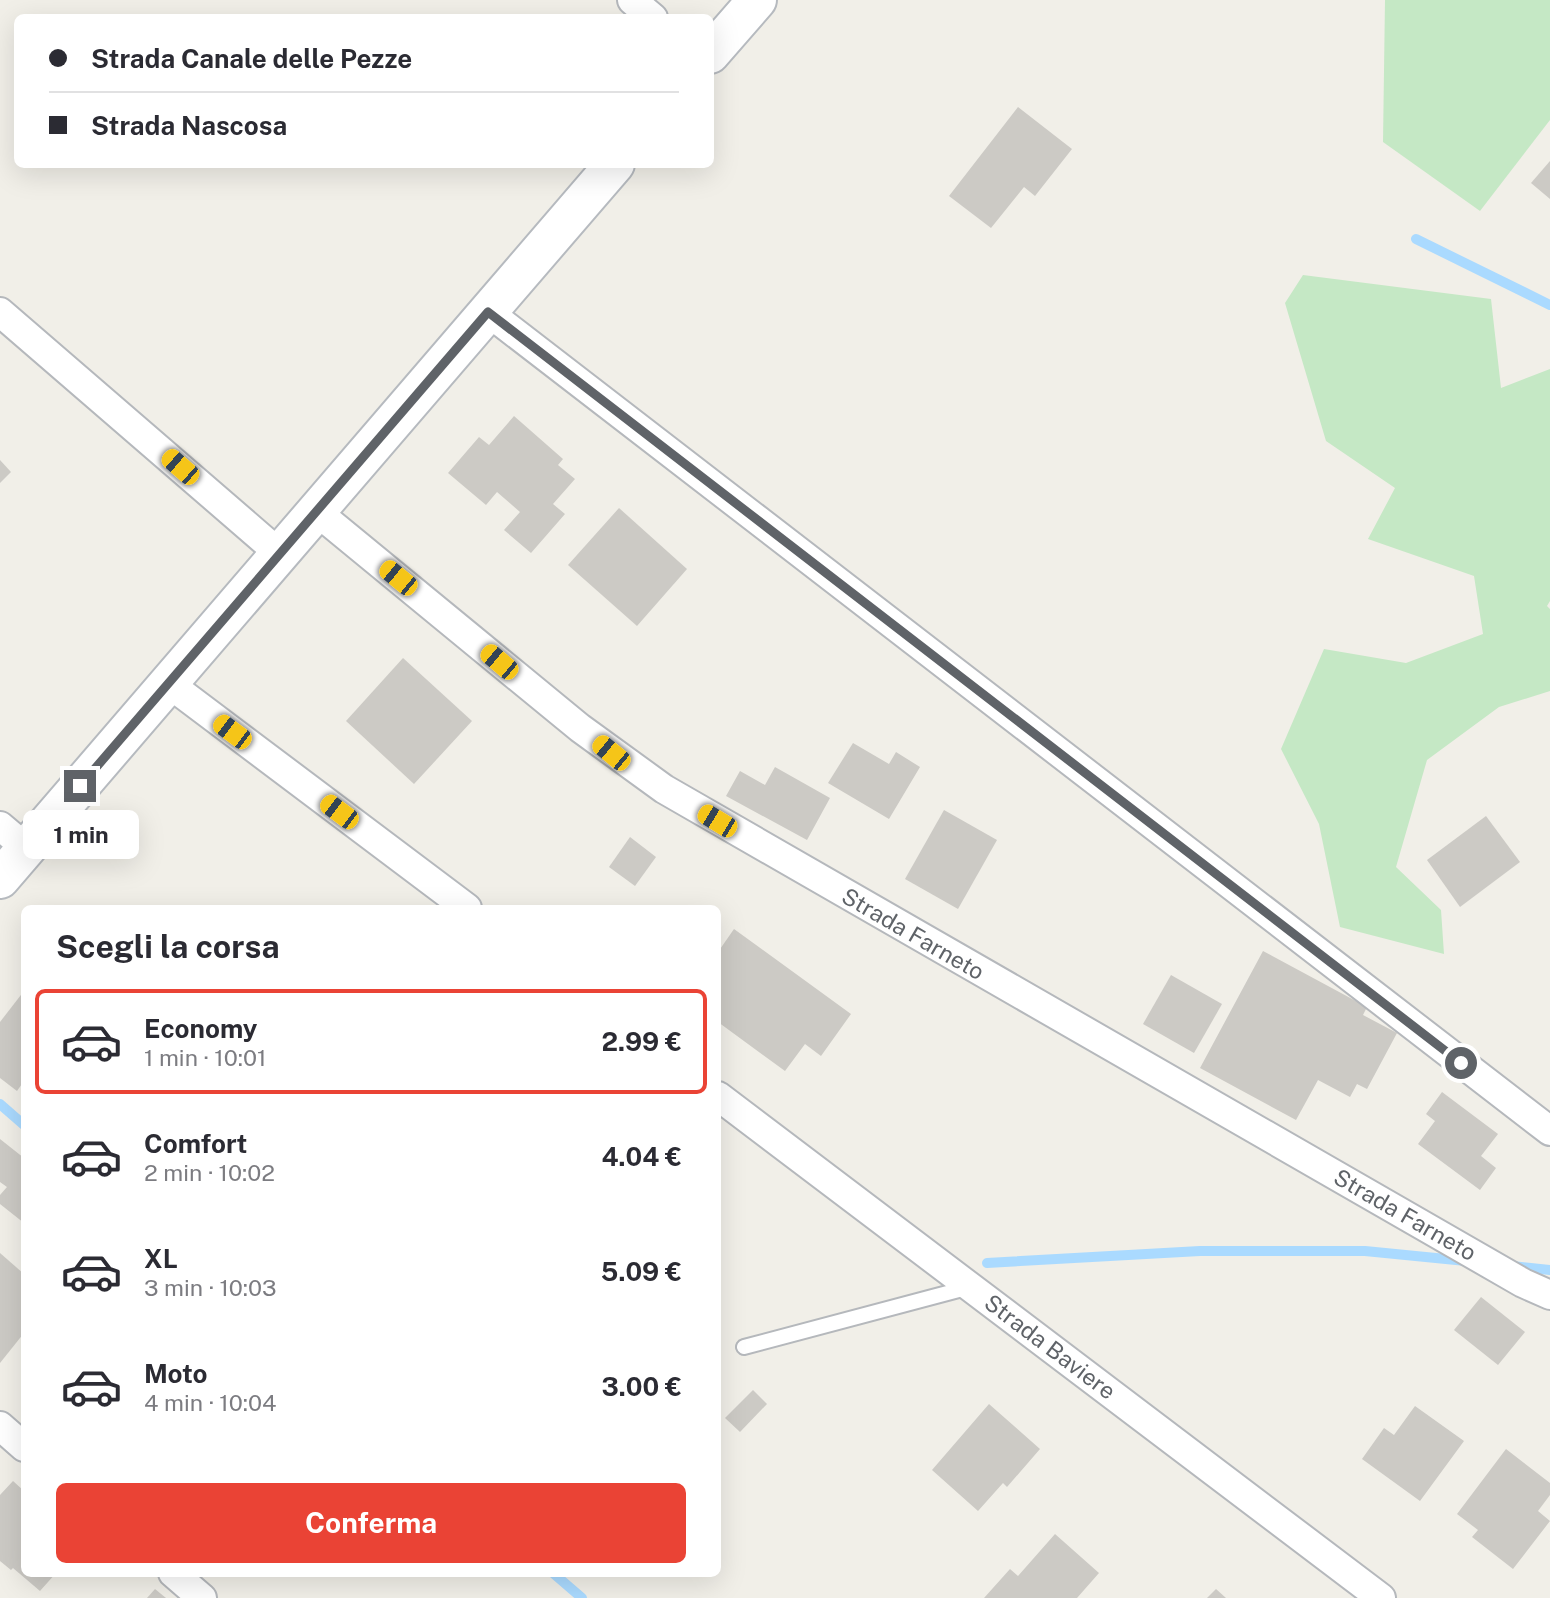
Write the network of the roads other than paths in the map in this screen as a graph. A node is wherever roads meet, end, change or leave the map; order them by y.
1 (632, 0) edge
2 (757, 0) edge
3 (648, 14) edge
4 (714, 49) edge
5 (612, 168) edge
6 (488, 312) junction
7 (0, 313) edge
8 (317, 512) junction
9 (280, 554) junction
10 (168, 683) junction
11 (13, 837) edge
12 (0, 879) edge
13 (463, 905) edge
14 (721, 1098) edge
15 (1550, 1131) edge
16 (971, 1287) junction
17 (1550, 1295) edge
18 (744, 1347) dead end
19 (0, 1426) edge
20 (21, 1444) edge
21 (178, 1577) edge
22 (202, 1598) edge
23 (1381, 1598) edge

1 - 3 street
2 - 4 street
5 - 6 street
6 - 8 street
6 - 15 street
7 - 9 street
8 - 9 street
8 - 17 street, Strada Farneto
9 - 10 street
10 - 11 street
10 - 13 street
11 - 12 street
14 - 16 street, Strada Baviere
16 - 18 lane
16 - 23 street, Strada Baviere
19 - 20 street
21 - 22 street

